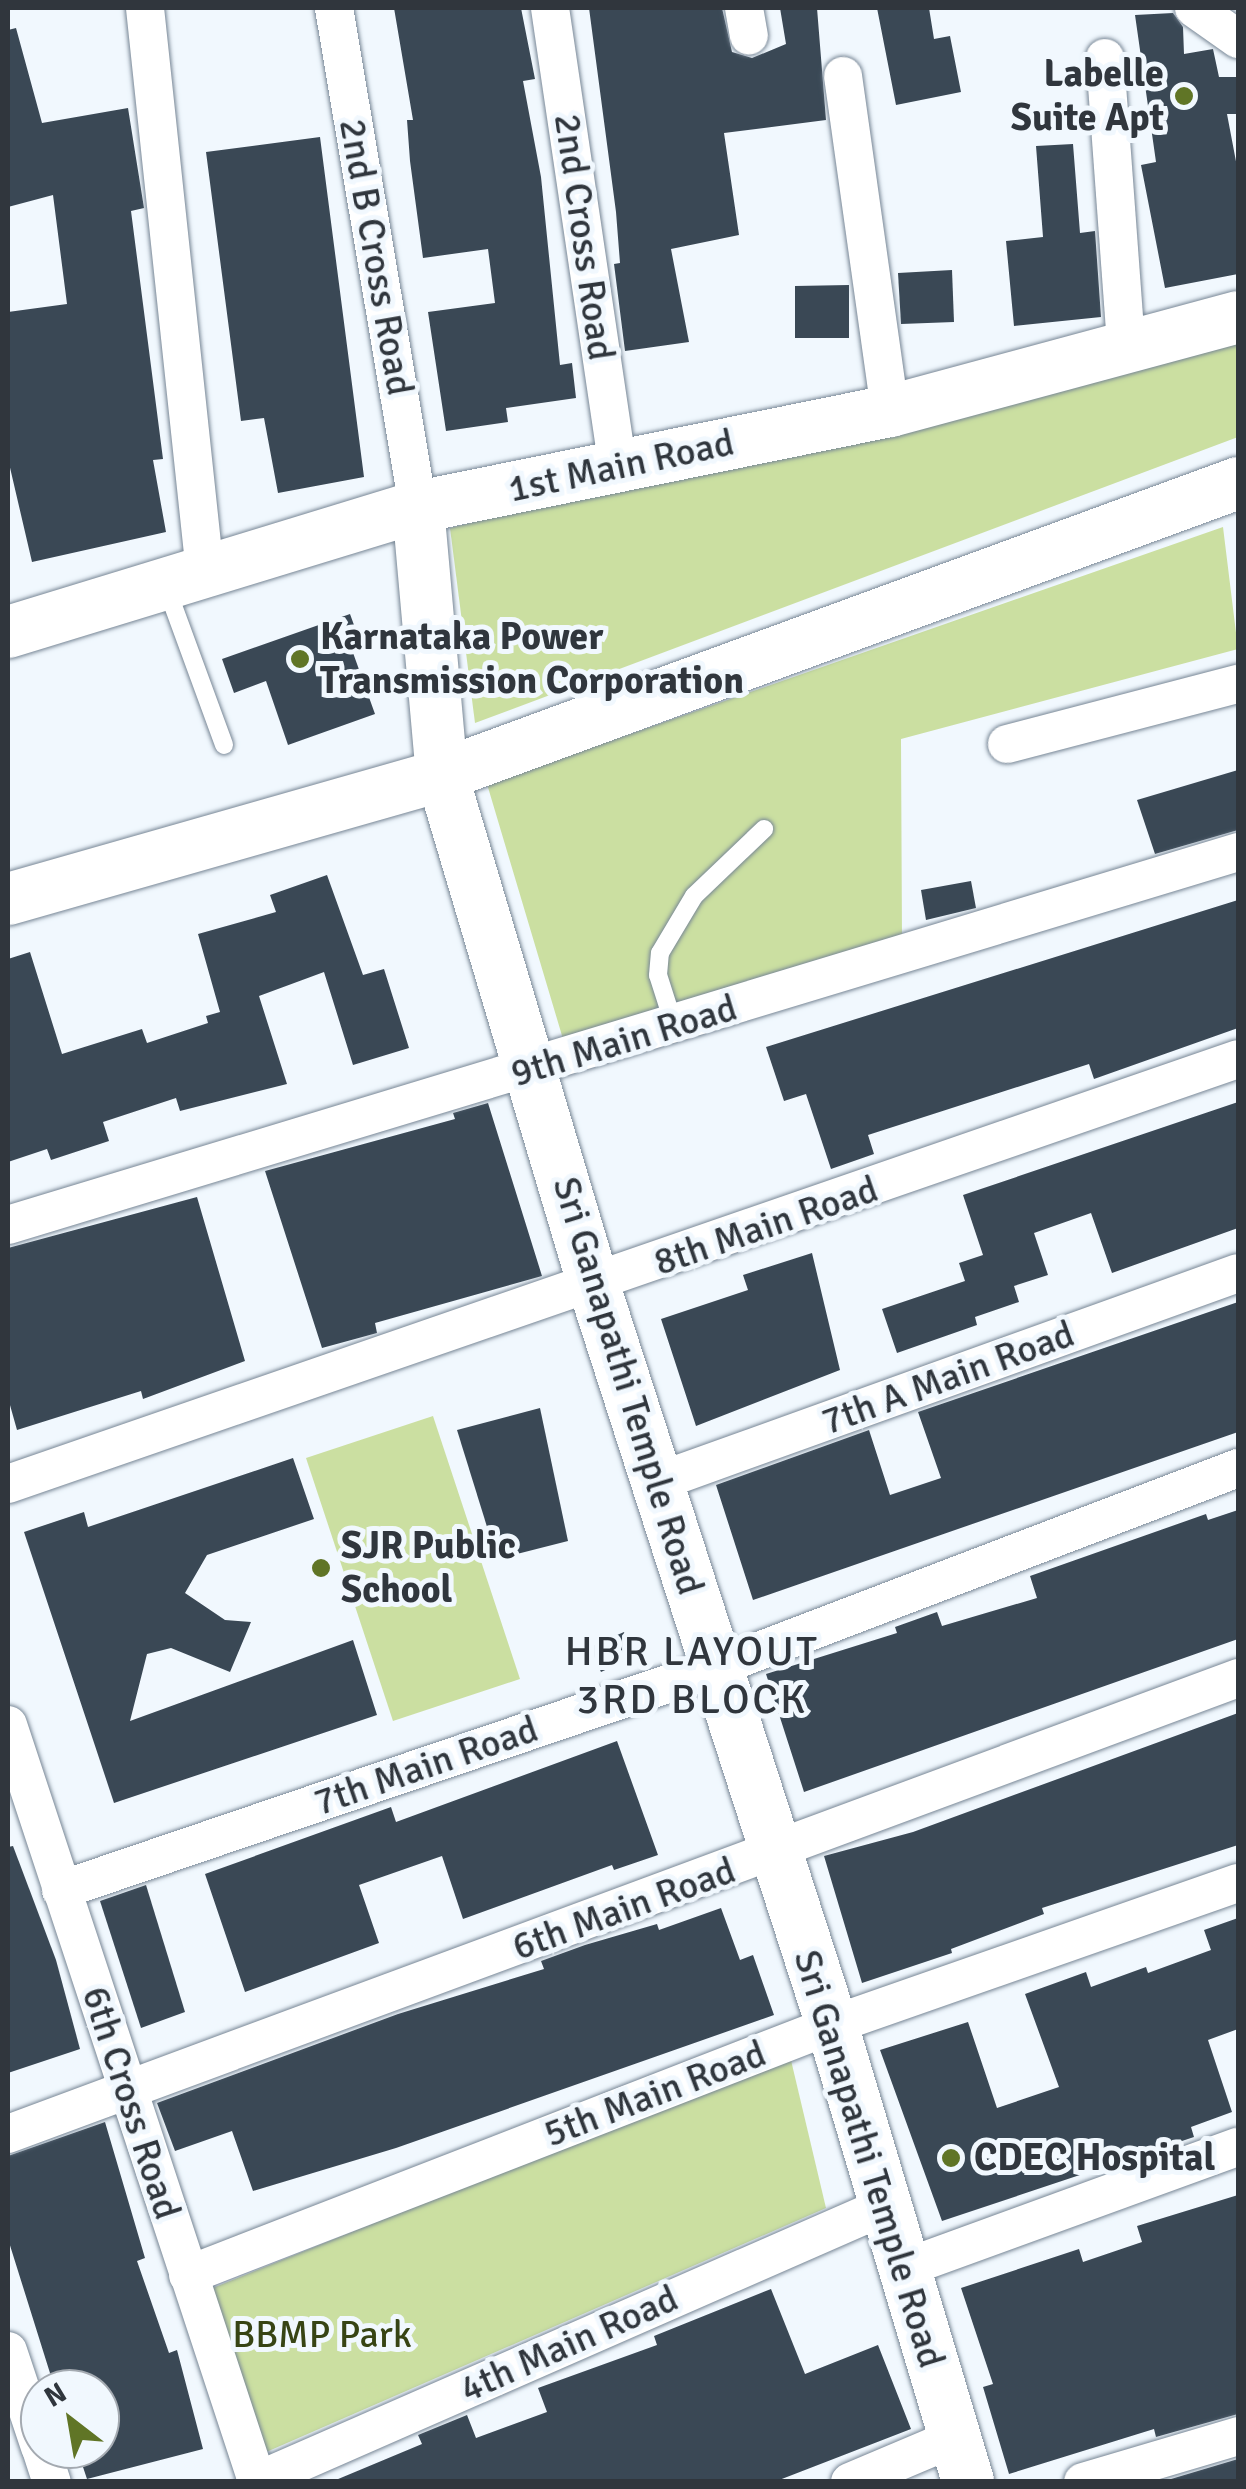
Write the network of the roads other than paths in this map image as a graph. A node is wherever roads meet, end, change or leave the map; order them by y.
1 (145, 8) edge
2 (334, 8) edge
3 (550, 8) edge
4 (1194, 8) edge
5 (1238, 39) edge
6 (1106, 58) dead end
7 (843, 76) dead end
8 (1238, 317) edge
9 (1126, 347) junction
10 (890, 411) junction
11 (618, 466) junction
12 (1238, 483) edge
13 (418, 507) junction
14 (185, 578) junction
15 (8, 632) edge
16 (1238, 684) edge
17 (1006, 744) dead end
18 (224, 745) dead end
19 (442, 775) junction
20 (764, 829) dead end
21 (1238, 852) edge
22 (8, 899) edge
23 (674, 1026) junction
24 (1238, 1059) edge
25 (533, 1069) junction
26 (8, 1224) edge
27 (1238, 1273) edge
28 (594, 1286) junction
29 (1238, 1468) edge
30 (657, 1482) junction
31 (8, 1484) edge
32 (717, 1667) junction
33 (1238, 1678) edge
34 (8, 1725) edge
35 (774, 1854) junction
36 (1238, 1883) edge
37 (61, 1890) junction
38 (832, 2025) junction
39 (127, 2093) junction
40 (8, 2134) edge
41 (1238, 2147) edge
42 (883, 2207) junction
43 (902, 2269) junction
44 (188, 2275) junction
45 (8, 2351) edge
46 (20, 2387) edge
47 (1238, 2436) edge
48 (961, 2460) edge
49 (256, 2481) edge
50 (850, 2482) edge
51 (1083, 2482) edge

1 - 14 street
2 - 13 street, 2nd B Cross Road
3 - 11 street, 2nd Cross Road
4 - 5 street
6 - 9 street
7 - 10 street
8 - 9 street, 1st Main Road
9 - 10 street, 1st Main Road
10 - 11 street, 1st Main Road
11 - 13 street, 1st Main Road
12 - 19 street
13 - 14 street, 1st Main Road
13 - 19 street, Sri Ganapathi Temple Road
14 - 15 street, 1st Main Road
14 - 18 lane
16 - 17 street
19 - 22 street
19 - 25 street, Sri Ganapathi Temple Road
20 - 23 lane
21 - 23 street, 9th Main Road
23 - 25 street, 9th Main Road
24 - 28 street, 8th Main Road
25 - 26 street, 9th Main Road
25 - 28 street, Sri Ganapathi Temple Road
27 - 30 street, 7th A Main Road
28 - 30 street, Sri Ganapathi Temple Road
28 - 31 street, 8th Main Road
29 - 32 street, 7th Main Road
30 - 32 street, Sri Ganapathi Temple Road
32 - 35 street, Sri Ganapathi Temple Road
32 - 37 street, 7th Main Road
33 - 35 street, 6th Main Road
34 - 37 street, 6th Cross Road
35 - 38 street, Sri Ganapathi Temple Road
35 - 39 street, 6th Main Road
36 - 38 street, 5th Main Road
37 - 39 street, 6th Cross Road
38 - 42 street, Sri Ganapathi Temple Road
38 - 44 street, 5th Main Road
39 - 40 street, 6th Main Road
39 - 44 street, 6th Cross Road
41 - 43 street
42 - 43 street, Sri Ganapathi Temple Road
42 - 49 street, 4th Main Road
43 - 48 street, Sri Ganapathi Temple Road
44 - 49 street, 6th Cross Road
45 - 46 street
47 - 51 street
48 - 50 street

